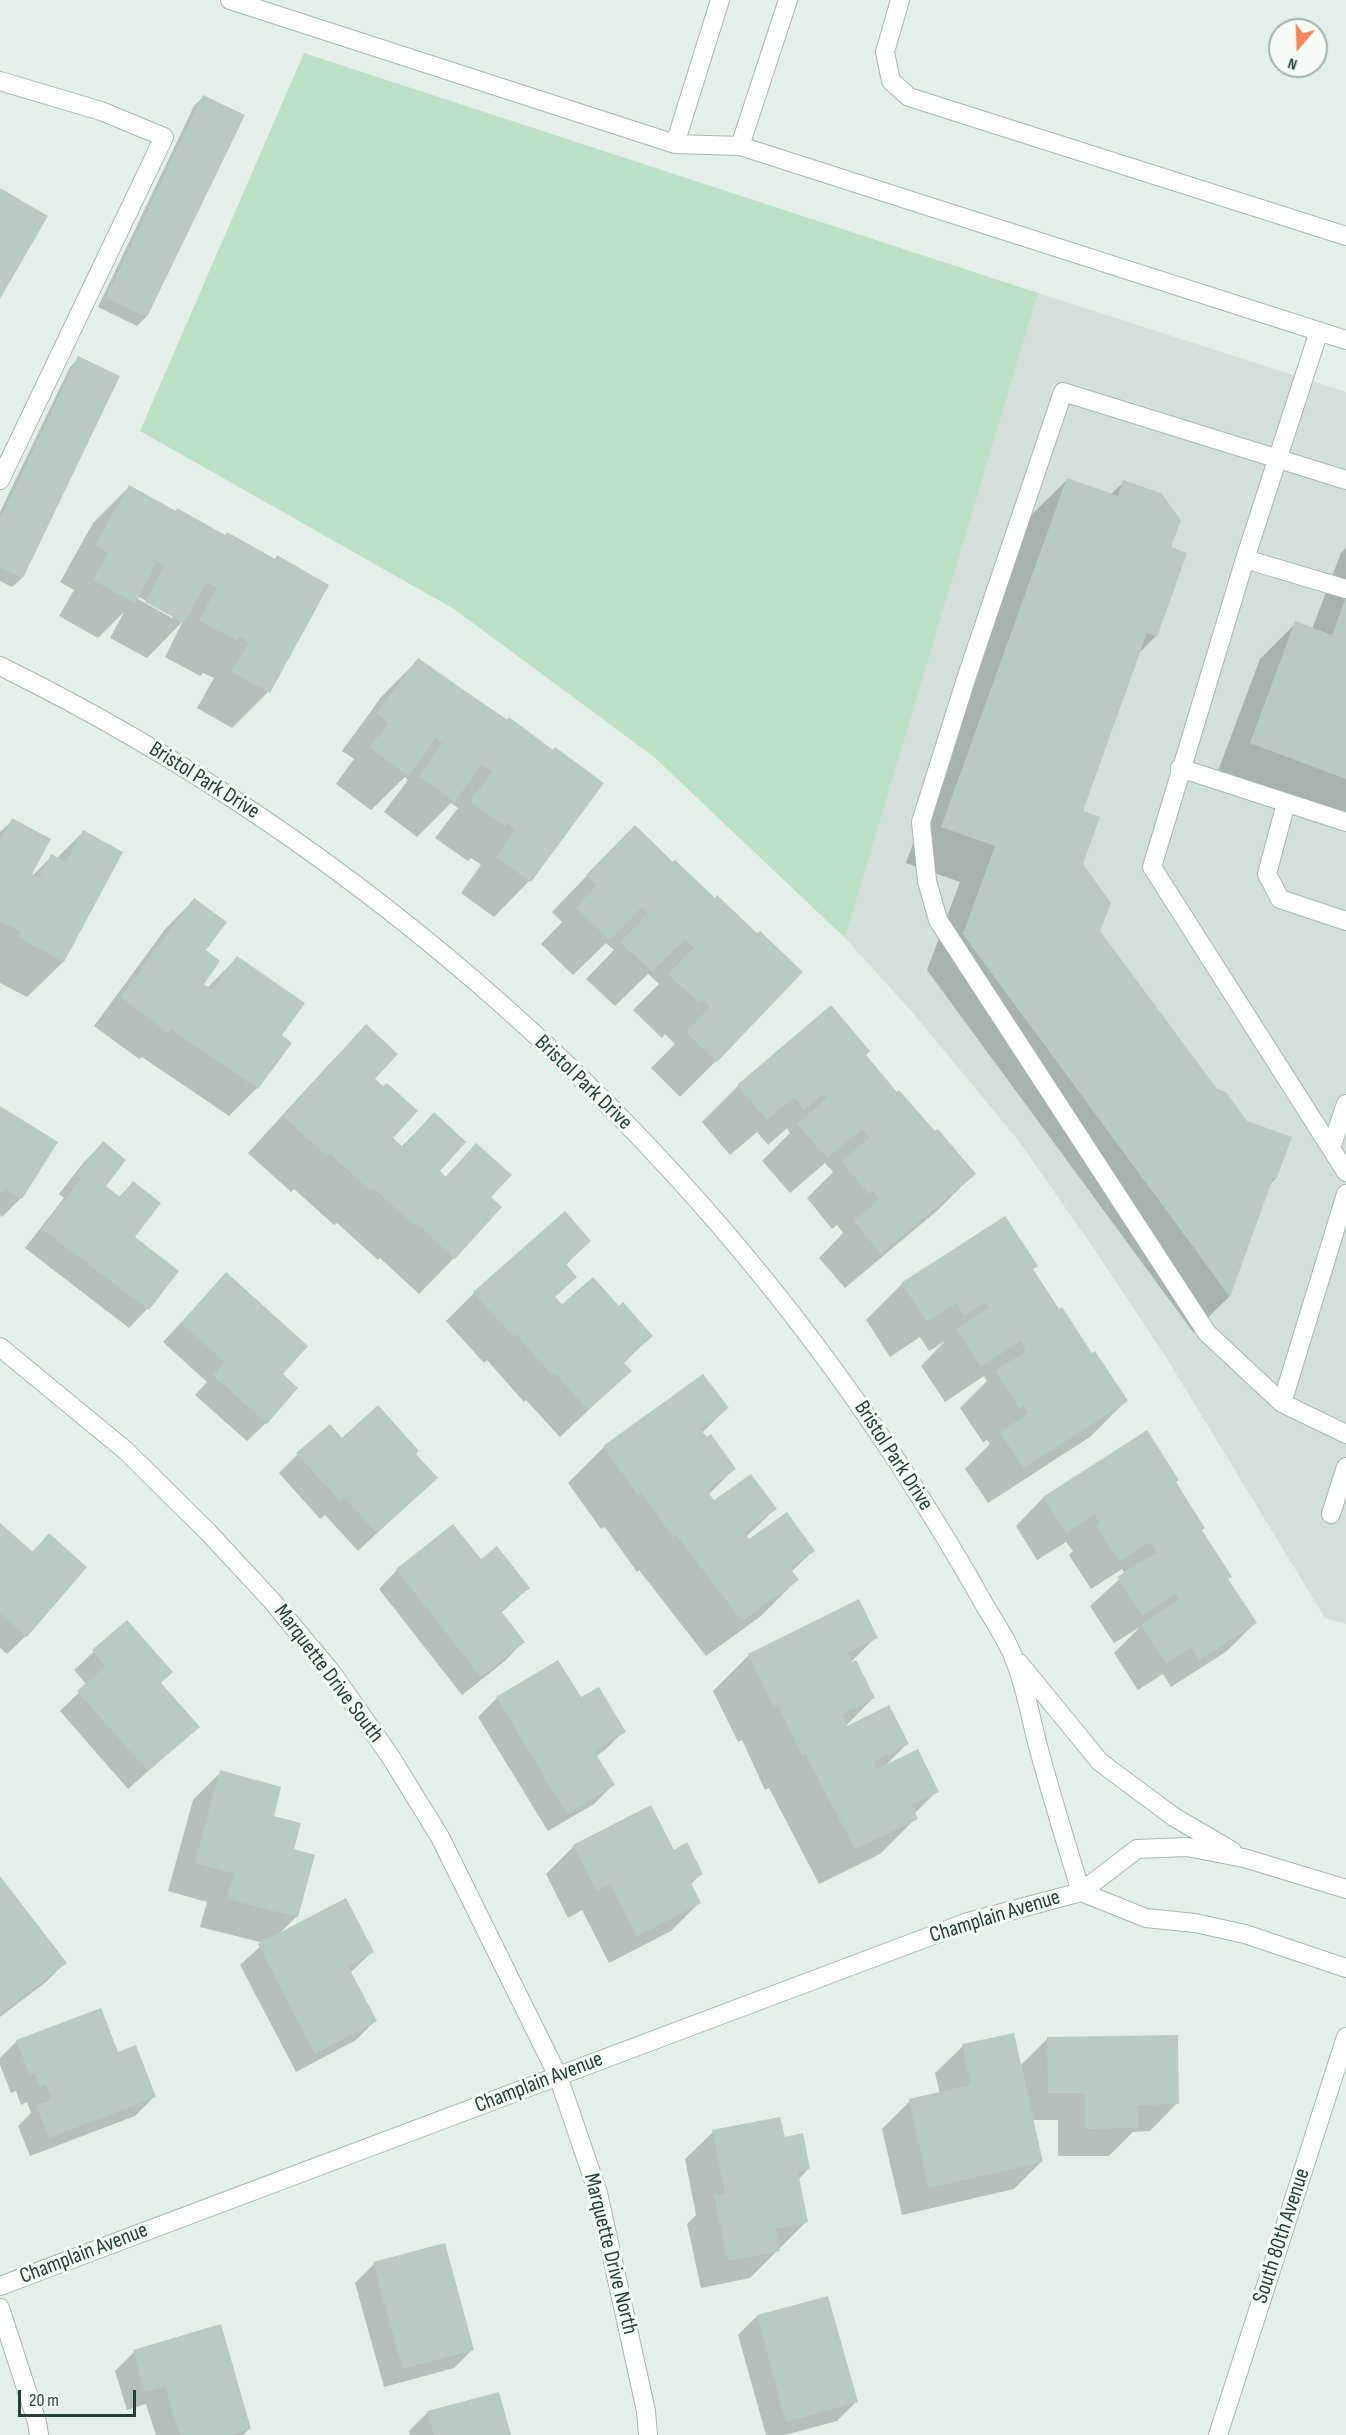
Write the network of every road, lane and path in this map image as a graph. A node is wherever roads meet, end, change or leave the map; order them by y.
1 (230, 0) edge
2 (720, 0) edge
3 (788, 0) edge
4 (900, 0) edge
5 (0, 81) edge
6 (675, 144) junction
7 (740, 146) junction
8 (1346, 237) edge
9 (1319, 332) junction
10 (1346, 340) edge
11 (1276, 458) junction
12 (0, 480) edge
13 (1346, 480) edge
14 (1245, 559) junction
15 (1346, 590) edge
16 (0, 666) edge
17 (1180, 768) junction
18 (1286, 803) junction
19 (1346, 822) edge
20 (1346, 921) edge
21 (1346, 1104) edge
22 (1331, 1148) junction
23 (1346, 1172) edge
24 (1346, 1194) edge
25 (0, 1347) edge
26 (1282, 1403) junction
27 (1346, 1434) edge
28 (1346, 1467) edge
29 (1331, 1514) dead end
30 (1014, 1656) junction
31 (1244, 1858) junction
32 (1346, 1889) edge
33 (1081, 1892) junction
34 (1346, 1968) edge
35 (1346, 2037) edge
36 (558, 2076) junction
37 (0, 2286) edge
38 (0, 2308) edge
39 (39, 2435) edge
40 (648, 2435) edge
41 (1218, 2435) edge

1 - 6 street
2 - 6 street
3 - 7 street
4 - 8 street
5 - 12 street
6 - 7 street
7 - 9 street
9 - 10 street
9 - 11 street
11 - 13 street
11 - 14 street
11 - 26 street
14 - 15 street
14 - 17 street
16 - 30 street, Bristol Park Drive
17 - 18 street
17 - 22 street
18 - 19 street
18 - 20 street
21 - 22 street
22 - 23 street
24 - 26 street
25 - 36 street, Marquette Drive South
26 - 27 street
28 - 29 street
30 - 31 street, Bristol Park Drive
30 - 33 street, Bristol Park Drive
31 - 32 street, Champlain Avenue
31 - 33 street, Champlain Avenue
33 - 34 street, Champlain Avenue
33 - 36 street, Champlain Avenue
35 - 41 street, South 80th Avenue
36 - 37 street, Champlain Avenue
36 - 40 street, Marquette Drive North
38 - 39 street

